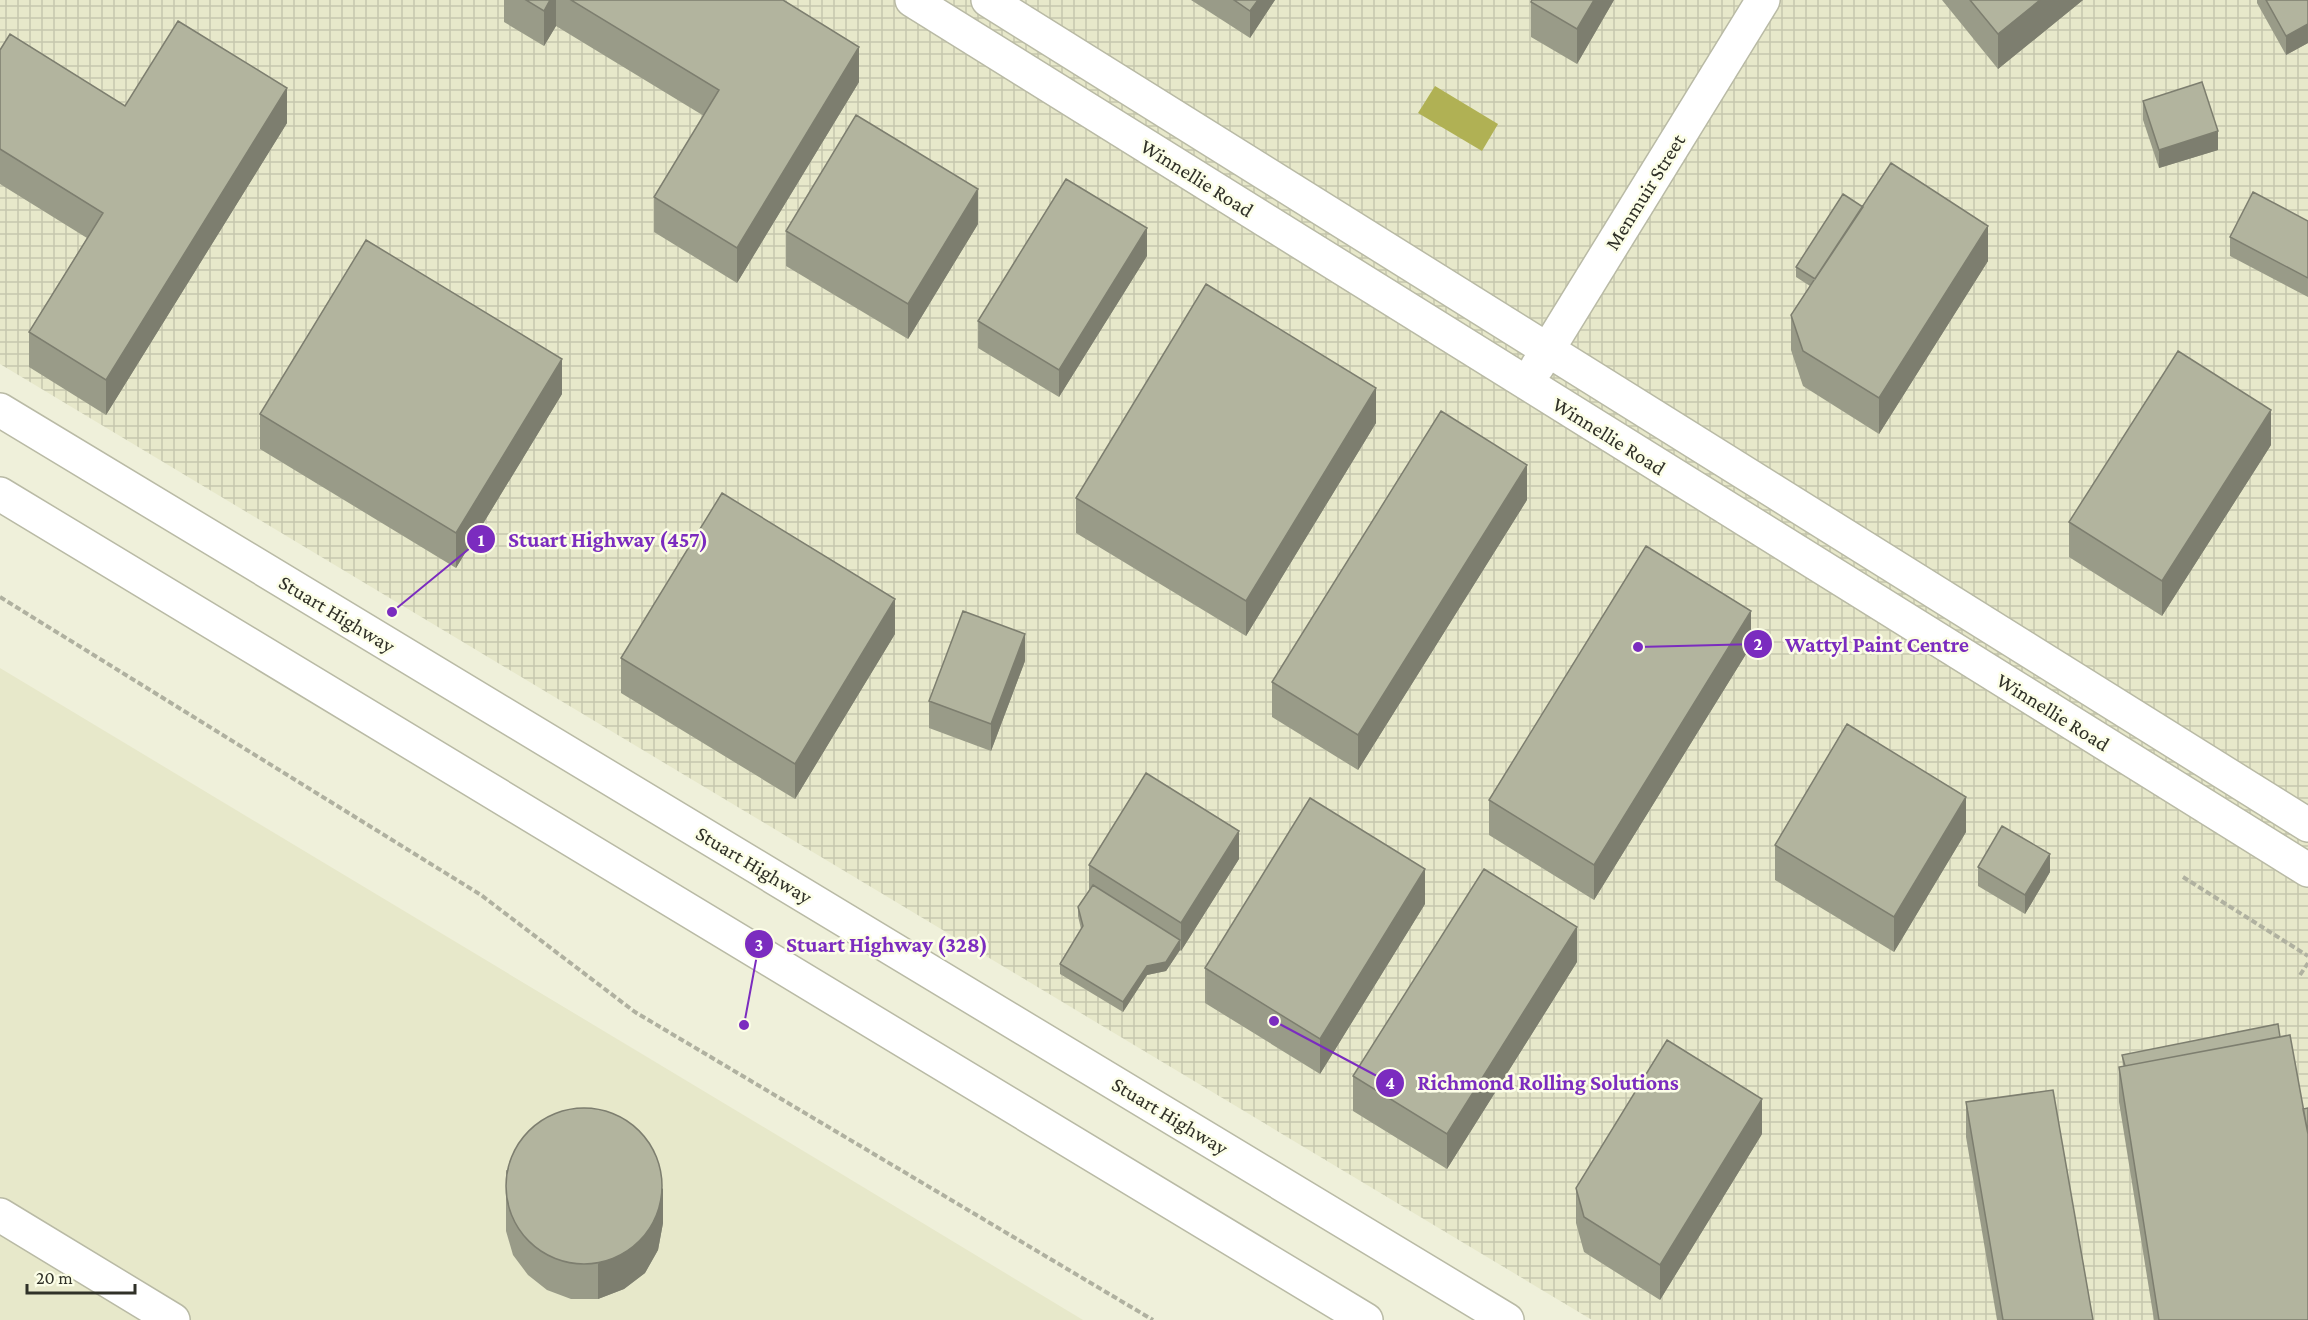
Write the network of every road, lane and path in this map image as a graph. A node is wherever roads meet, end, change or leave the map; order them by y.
1 (912, 0) edge
2 (988, 0) edge
3 (1763, 0) edge
4 (1548, 350) junction
5 (1527, 384) junction
6 (0, 410) edge
7 (0, 494) edge
8 (0, 597) edge
9 (2308, 825) edge
10 (2308, 870) edge
11 (2183, 877) dead end
12 (2308, 956) edge
13 (2308, 963) edge
14 (2300, 975) dead end
15 (0, 1215) edge
16 (173, 1320) edge
17 (1153, 1320) edge
18 (1366, 1320) edge
19 (1507, 1320) edge

1 - 5 main road, Winnellie Road
2 - 4 main road, Winnellie Road
3 - 4 main road, Menmuir Street
4 - 5 main road, Menmuir Street
4 - 9 main road, Winnellie Road
5 - 10 main road, Winnellie Road
6 - 19 main road, Stuart Highway
7 - 18 main road
8 - 17 path
11 - 12 path
13 - 14 path
15 - 16 main road

